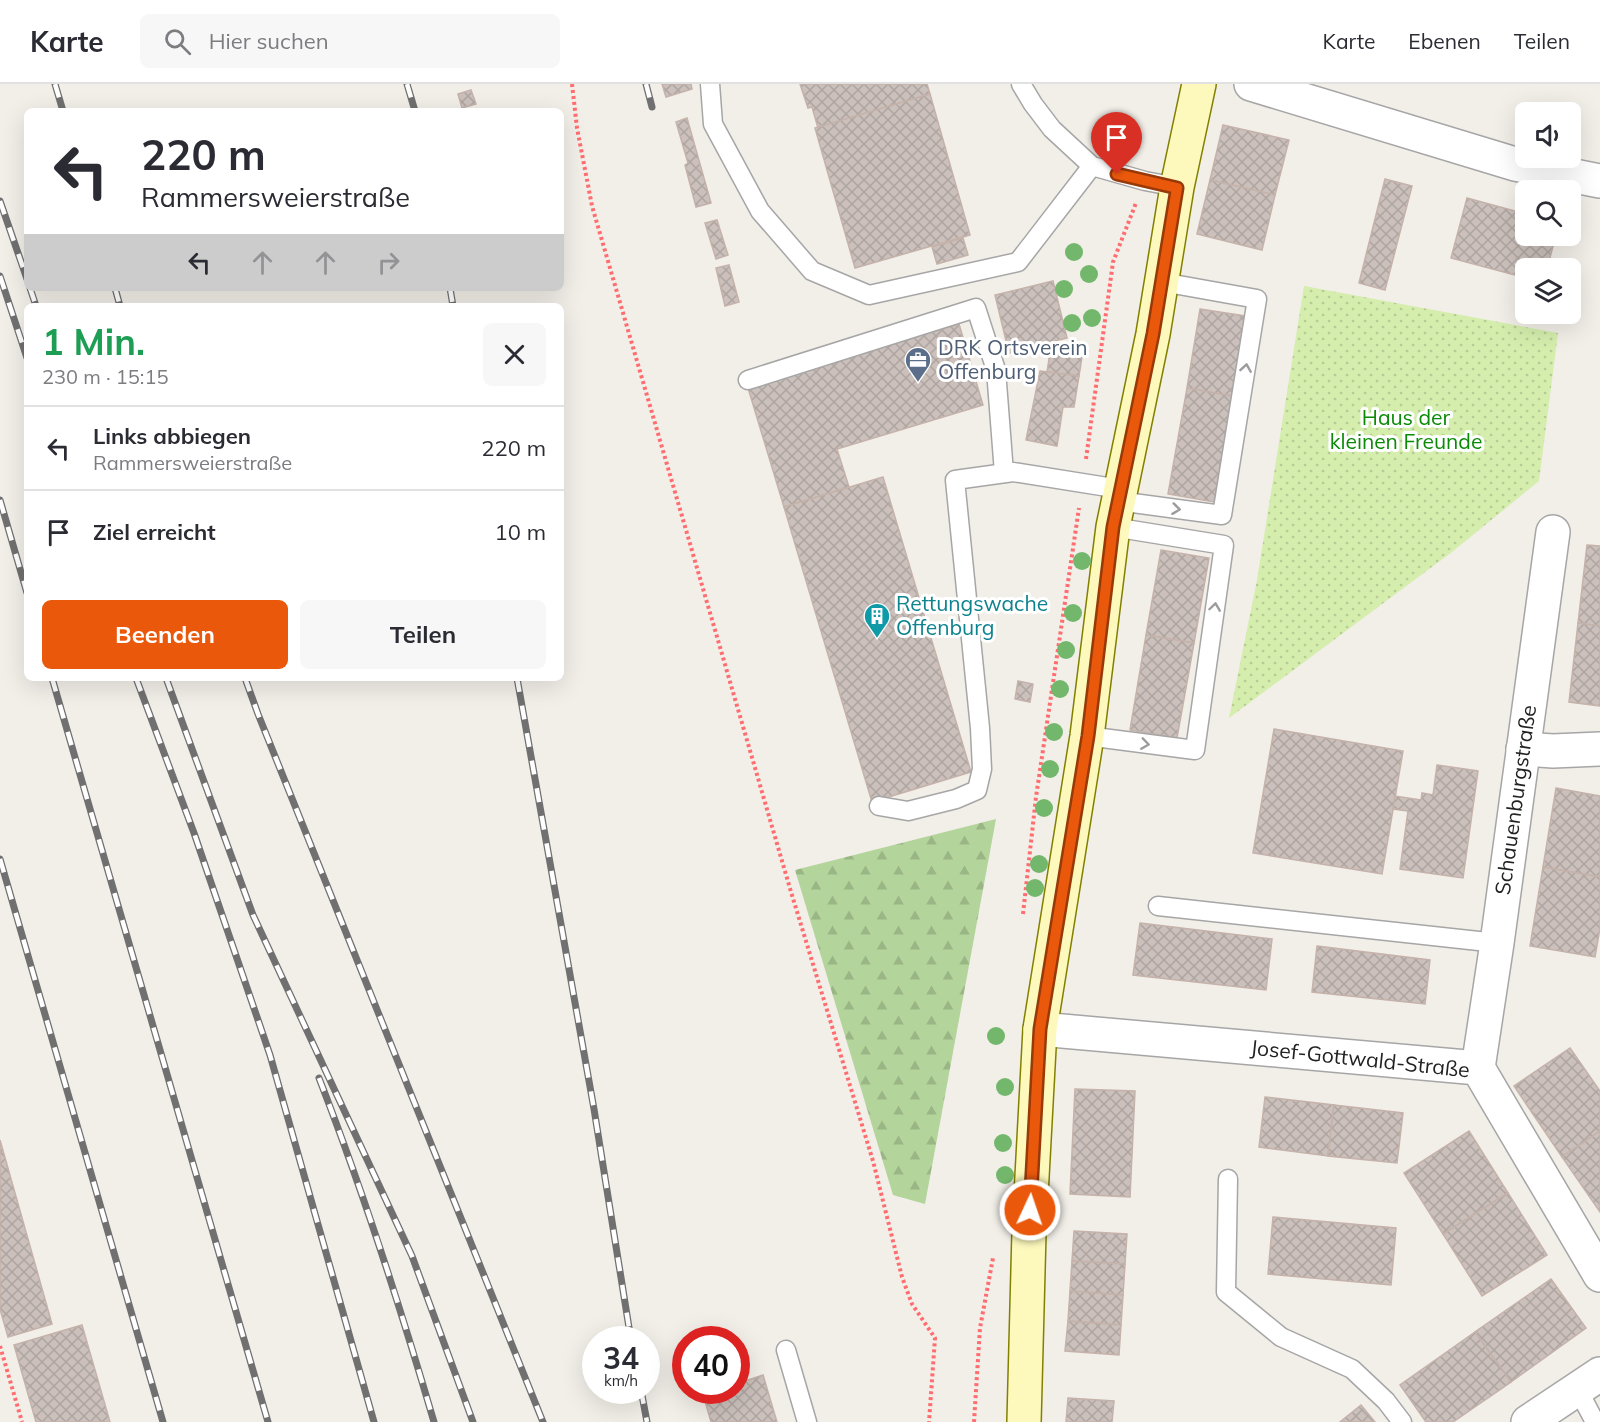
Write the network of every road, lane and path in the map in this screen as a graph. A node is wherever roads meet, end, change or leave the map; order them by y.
1 (572, 84) edge
2 (710, 84) edge
3 (1021, 84) edge
4 (1200, 84) edge
5 (1251, 84) edge
6 (1092, 166) junction
7 (1600, 181) edge
8 (1177, 188) junction
9 (1162, 282) junction
10 (748, 380) dead end
11 (1004, 473) junction
12 (1117, 506) junction
13 (1553, 532) dead end
14 (1088, 736) junction
15 (1523, 749) junction
16 (1600, 749) edge
17 (879, 806) dead end
18 (1158, 906) dead end
19 (1497, 944) junction
20 (1040, 1029) junction
21 (1478, 1068) junction
22 (1228, 1179) dead end
23 (1597, 1264) edge
24 (0, 1346) edge
25 (786, 1350) dead end
26 (1588, 1381) edge
27 (22, 1422) edge
28 (807, 1422) edge
29 (929, 1422) edge
30 (1024, 1422) edge
31 (1402, 1422) edge
32 (1528, 1422) edge
33 (1595, 1422) edge

1 - 29 path
2 - 6 lane
3 - 6 lane
4 - 8 street
5 - 7 street
6 - 8 lane
8 - 9 street
9 - 12 street
12 -> 9 lane
10 - 11 lane
11 - 12 lane
11 - 17 lane
12 - 14 street
14 -> 12 lane
13 - 15 street, Schauenburgstraße
14 - 20 street
15 - 16 street
15 - 19 street, Schauenburgstraße
18 - 19 lane
19 - 21 street, Schauenburgstraße
20 - 21 street, Josef-Gottwald-Straße
20 - 30 street
21 - 23 street, Josef-Gottwald-Straße
22 - 31 lane
24 - 27 path
25 - 28 lane
26 - 32 street
26 - 33 lane

